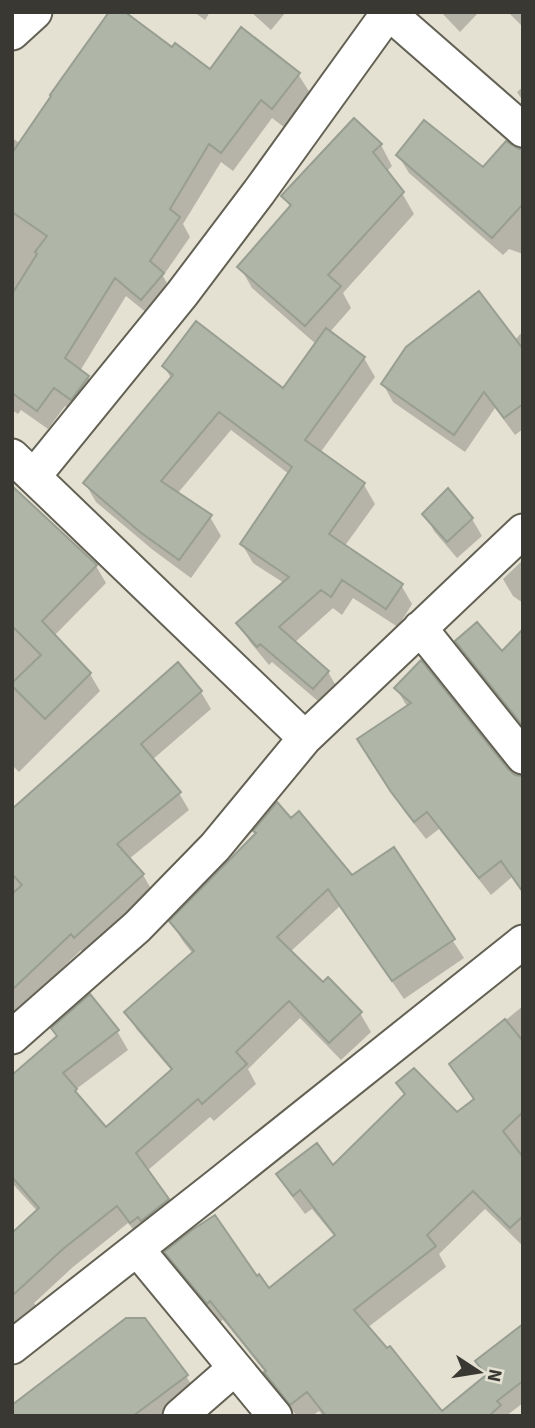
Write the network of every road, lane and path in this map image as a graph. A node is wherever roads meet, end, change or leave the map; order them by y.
1 (35, 12) edge
2 (388, 12) edge
3 (12, 33) edge
4 (523, 130) edge
5 (23, 466) edge
6 (523, 531) edge
7 (420, 628) junction
8 (305, 738) junction
9 (523, 757) edge
10 (523, 942) edge
11 (12, 1037) edge
12 (137, 1249) junction
13 (12, 1347) edge
14 (235, 1368) junction
15 (180, 1416) edge
16 (275, 1416) edge

1 - 3 street
2 - 4 street
2 - 5 street
5 - 8 street
6 - 7 street
7 - 8 street
7 - 9 street
8 - 11 street
10 - 12 street
12 - 13 street
12 - 14 street
14 - 15 street
14 - 16 street

